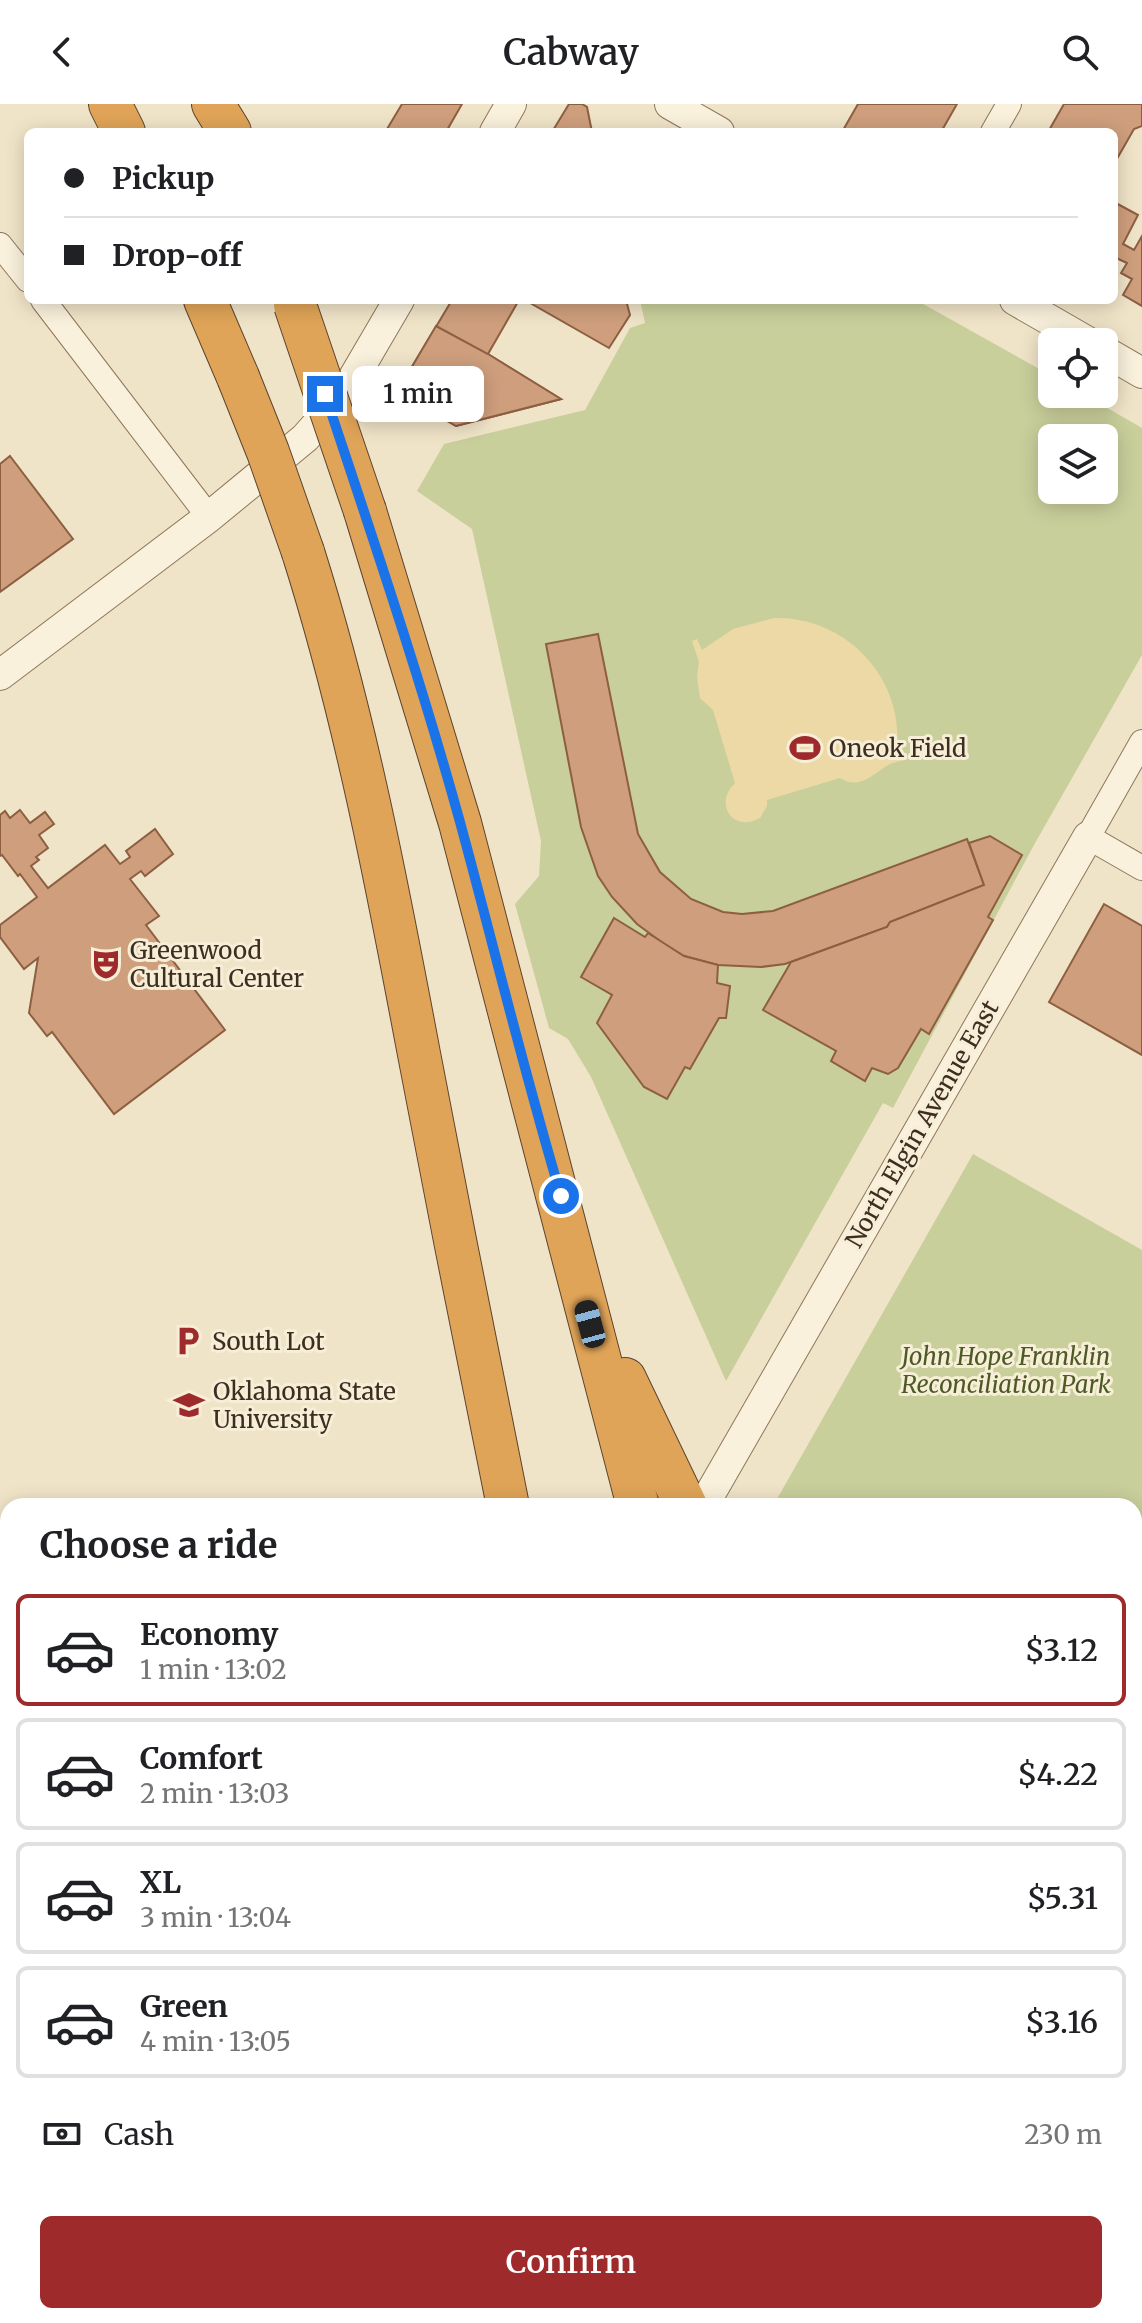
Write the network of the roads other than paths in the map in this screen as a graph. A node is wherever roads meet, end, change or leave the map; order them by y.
1 (110, 104) edge
2 (213, 104) edge
3 (229, 104) edge
4 (511, 104) edge
5 (670, 104) edge
6 (1009, 104) edge
7 (122, 128) edge
8 (228, 128) edge
9 (237, 128) edge
10 (497, 128) edge
11 (712, 128) edge
12 (995, 128) edge
13 (0, 245) edge
14 (24, 275) edge
15 (46, 304) edge
16 (207, 304) edge
17 (294, 304) edge
18 (397, 304) edge
19 (1022, 304) edge
20 (1064, 328) edge
21 (1118, 359) edge
22 (1142, 373) edge
23 (209, 517) junction
24 (0, 675) edge
25 (1142, 742) edge
26 (1088, 837) junction
27 (1142, 868) edge
28 (527, 1082) junction
29 (678, 1491) edge
30 (506, 1498) edge
31 (636, 1498) edge
32 (708, 1498) edge

1 - 7 highway
2 - 8 highway
3 - 9 highway
4 - 10 street
5 - 11 street
6 - 12 street
13 - 14 street
15 - 23 street
16 - 30 highway, bridge
17 - 28 highway, bridge
18 - 23 street
19 - 20 street
21 - 22 street
23 - 24 street
25 - 26 street, North Elgin Avenue East
26 - 27 street
26 - 32 street, North Elgin Avenue East
28 - 29 highway
28 - 31 highway

